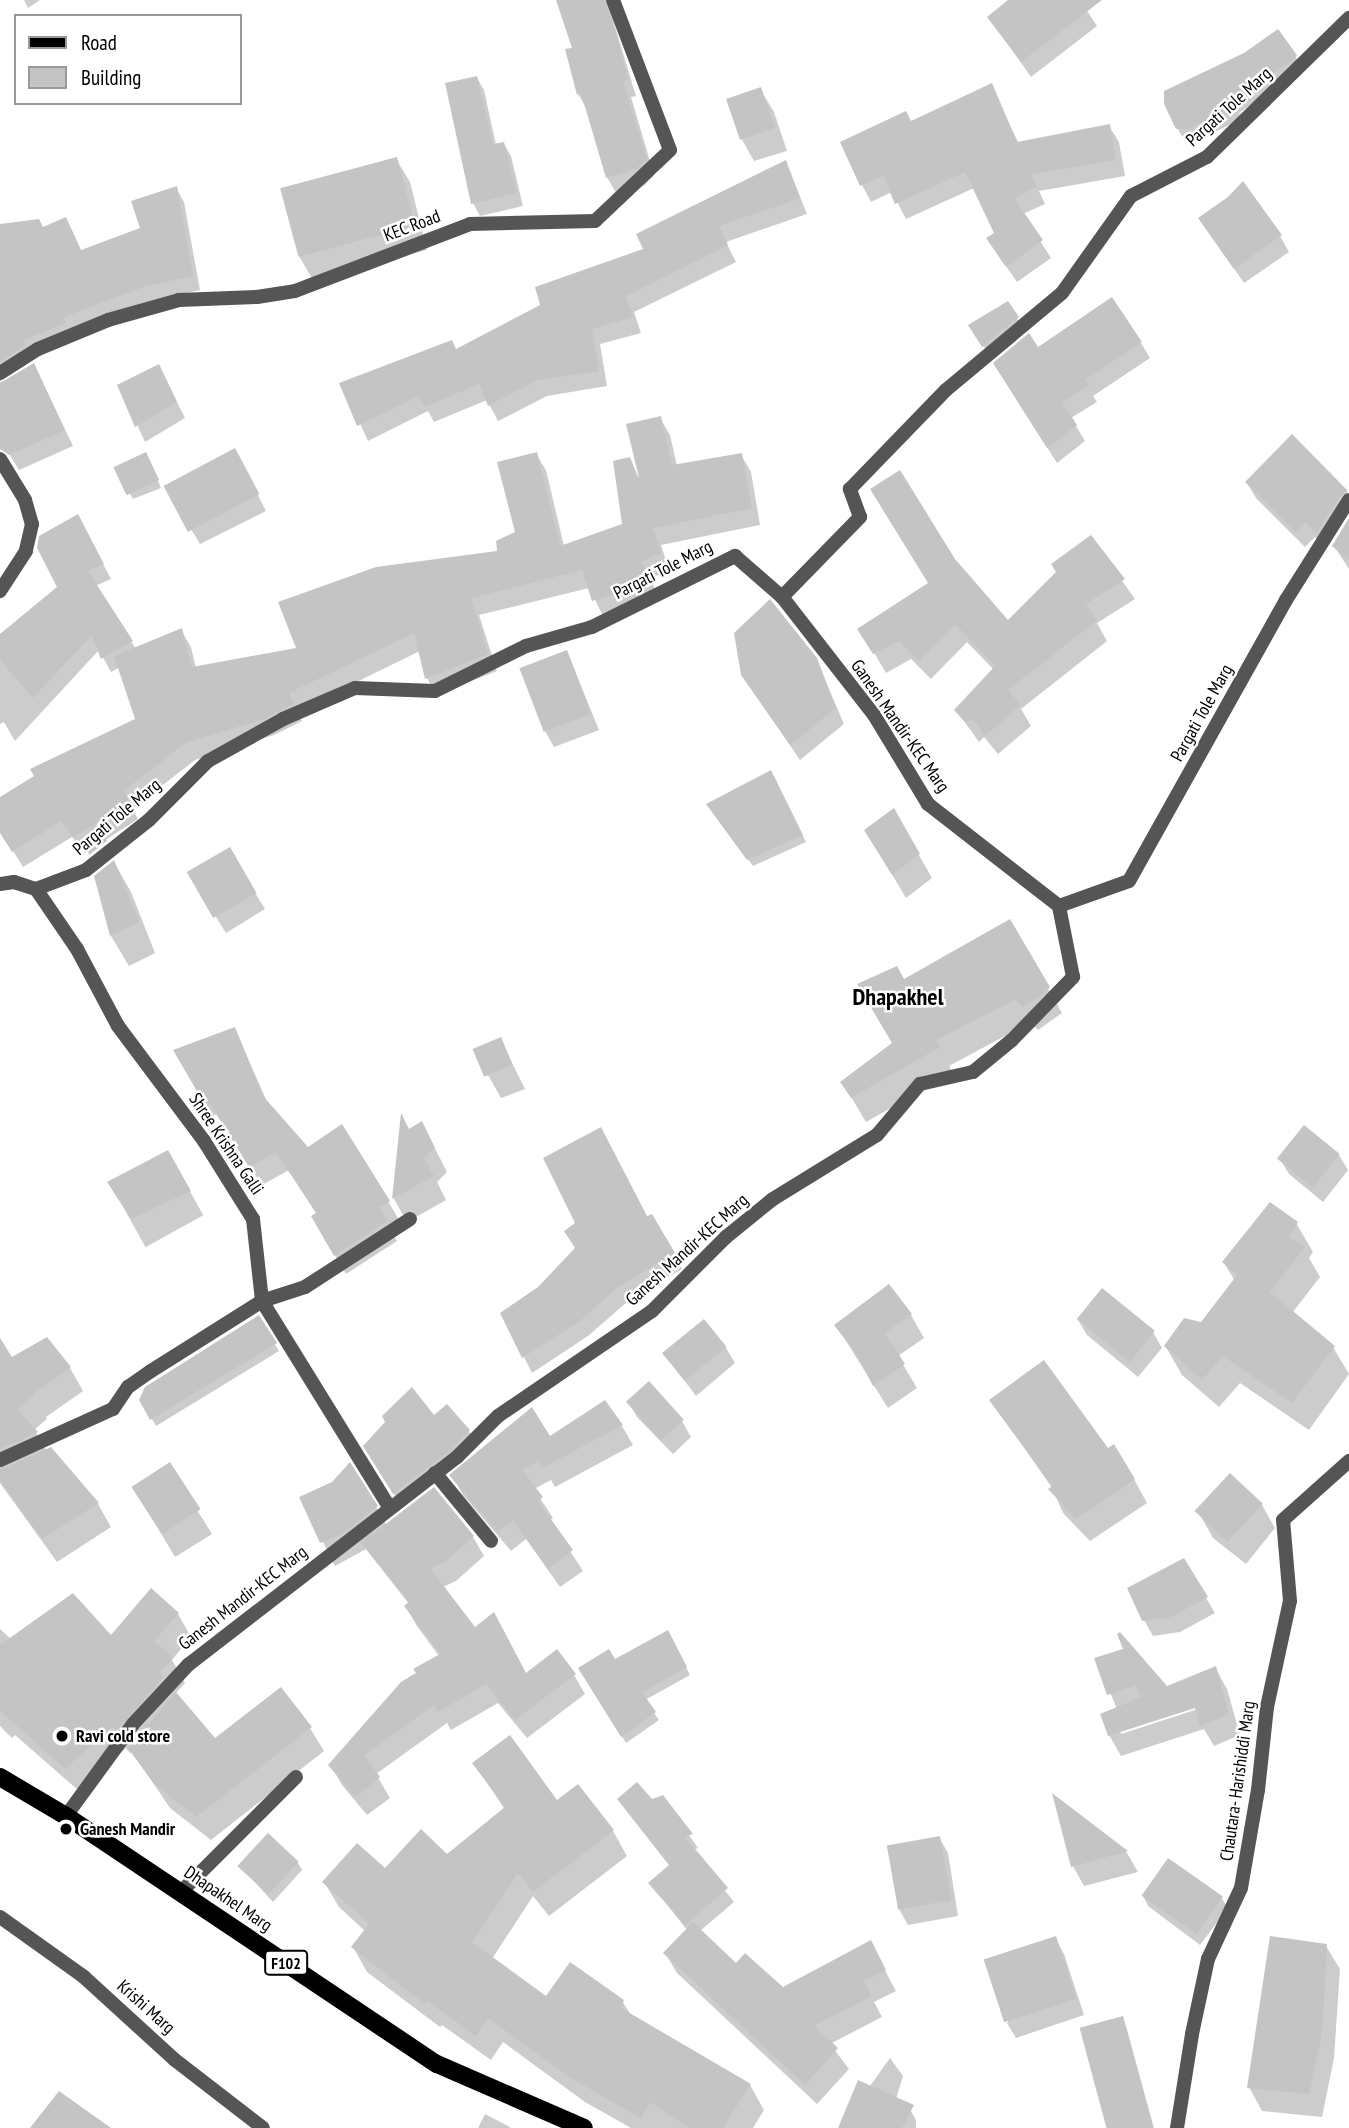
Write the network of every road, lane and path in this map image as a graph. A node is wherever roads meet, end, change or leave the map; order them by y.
1 (613, 0) edge
2 (1349, 18) edge
3 (0, 373) edge
4 (0, 459) edge
5 (1349, 500) edge
6 (0, 591) edge
7 (782, 597) junction
8 (0, 884) edge
9 (36, 889) junction
10 (1059, 906) junction
11 (410, 1219) dead end
12 (262, 1301) junction
13 (0, 1460) edge
14 (1349, 1461) edge
15 (435, 1473) junction
16 (390, 1508) junction
17 (491, 1541) dead end
18 (0, 1777) edge
19 (296, 1777) dead end
20 (66, 1816) junction
21 (180, 1893) junction
22 (0, 1917) edge
23 (263, 2128) edge
24 (584, 2128) edge
25 (1177, 2128) edge

1 - 3 street, KEC Road
2 - 7 street, Pargati Tole Marg
4 - 6 street
5 - 10 street, Pargati Tole Marg
7 - 9 street, Pargati Tole Marg
7 - 10 street, Ganesh Mandir-KEC Marg
8 - 9 street, Pargati Tole Marg
9 - 12 street, Shree Krishna Galli
10 - 15 street, Ganesh Mandir-KEC Marg
11 - 12 street
12 - 13 street
12 - 16 street, Shree Krishna Galli
14 - 25 street, Chautara- Harishiddi Marg
15 - 16 street, Ganesh Mandir-KEC Marg
15 - 17 street
16 - 20 street, Ganesh Mandir-KEC Marg
18 - 20 main road, Dhapakhel Marg / F102
19 - 21 street
20 - 21 main road, Dhapakhel Marg / F102
21 - 24 main road, Dhapakhel Marg / F102
22 - 23 street, Krishi Marg

